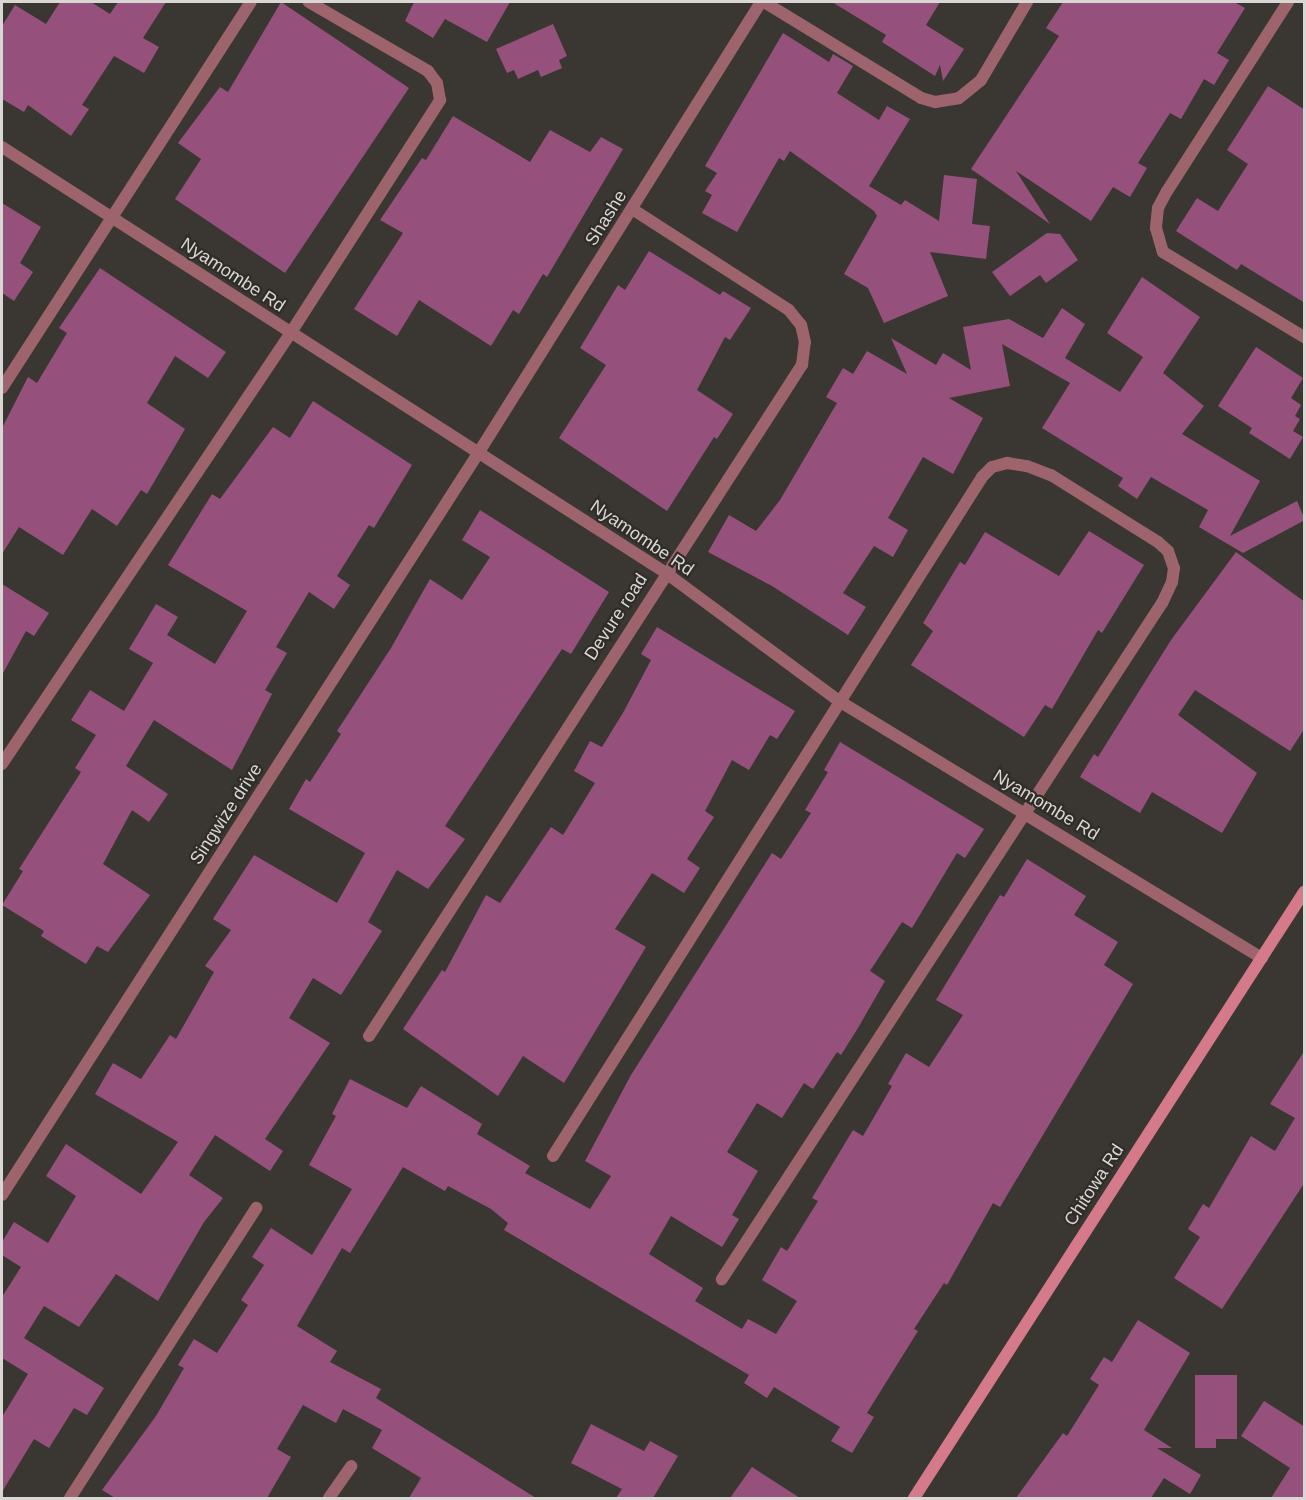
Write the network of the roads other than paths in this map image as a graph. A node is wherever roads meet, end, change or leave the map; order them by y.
1 (251, 2) edge
2 (309, 2) edge
3 (762, 2) edge
4 (1027, 2) edge
5 (1288, 2) edge
6 (2, 147) edge
7 (632, 209) junction
8 (110, 216) junction
9 (290, 334) junction
10 (1305, 337) edge
11 (2, 388) edge
12 (479, 452) junction
13 (666, 573) junction
14 (839, 701) junction
15 (2, 764) edge
16 (1027, 815) junction
17 (1305, 892) edge
18 (1262, 957) junction
19 (369, 1036) dead end
20 (553, 1156) dead end
21 (2, 1195) edge
22 (256, 1208) dead end
23 (722, 1279) dead end
24 (351, 1466) dead end
25 (70, 1498) edge
26 (329, 1498) edge
27 (914, 1498) edge

1 - 8 street
2 - 9 street
3 - 4 street
3 - 7 street, Shashe
5 - 10 street
6 - 8 street, Nyamombe Rd
7 - 12 street, Shashe
7 - 13 street, Devure road
8 - 9 street, Nyamombe Rd
8 - 11 street
9 - 12 street, Nyamombe Rd
9 - 15 street
12 - 13 street, Nyamombe Rd
12 - 21 street, Singwize drive
13 - 14 street, Nyamombe Rd
13 - 19 street, Devure road
14 - 16 street, Nyamombe Rd
14 - 16 street
14 - 20 street
16 - 18 street, Nyamombe Rd
16 - 23 street
17 - 18 street, Chitowa Rd
18 - 27 street, Chitowa Rd
22 - 25 street
24 - 26 street

